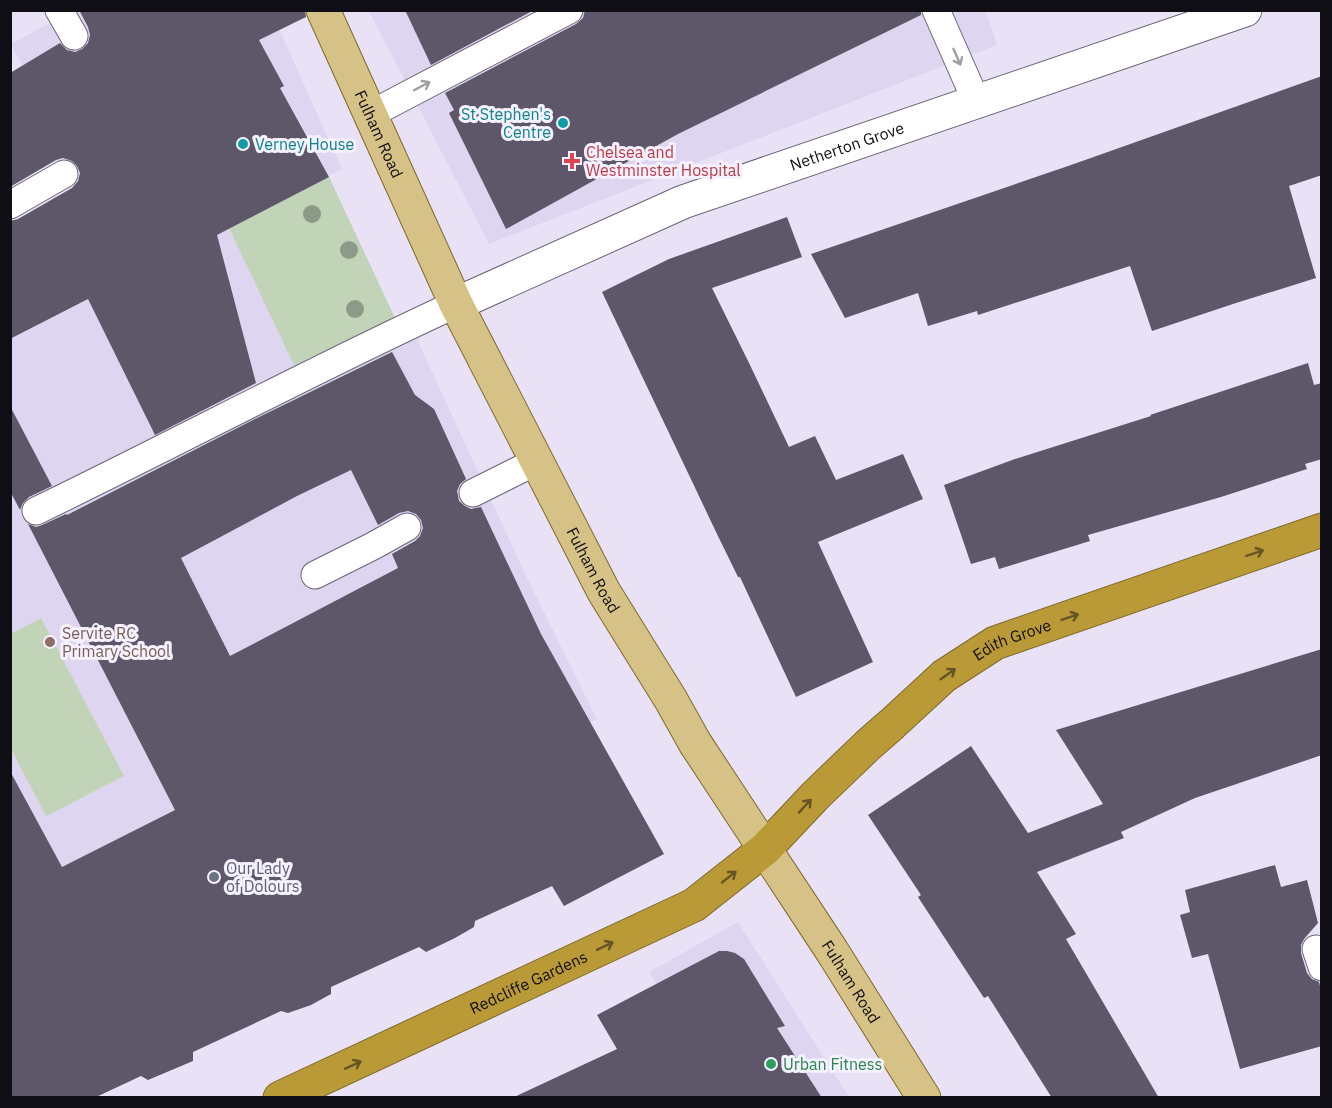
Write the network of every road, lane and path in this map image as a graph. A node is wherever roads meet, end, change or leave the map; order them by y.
1 (59, 10) edge
2 (323, 10) edge
3 (569, 10) edge
4 (936, 10) edge
5 (1245, 10) edge
6 (74, 36) dead end
7 (977, 103) junction
8 (371, 114) junction
9 (64, 174) dead end
10 (10, 205) edge
11 (456, 304) junction
12 (537, 461) junction
13 (473, 493) dead end
14 (36, 511) dead end
15 (407, 527) dead end
16 (1322, 530) edge
17 (315, 575) dead end
18 (765, 849) junction
19 (302, 1093) edge
20 (924, 1098) edge

1 - 6 lane
2 - 8 main road, Fulham Road
8 -> 3 lane
4 -> 7 lane
5 - 7 street, Netherton Grove
7 - 11 street, Netherton Grove
8 - 11 main road, Fulham Road
9 - 10 lane
11 - 12 main road, Fulham Road
11 - 14 lane
12 - 13 lane
12 - 18 main road, Fulham Road
15 - 17 lane
18 -> 16 highway, Edith Grove
19 -> 18 highway, Redcliffe Gardens
18 - 20 main road, Fulham Road

